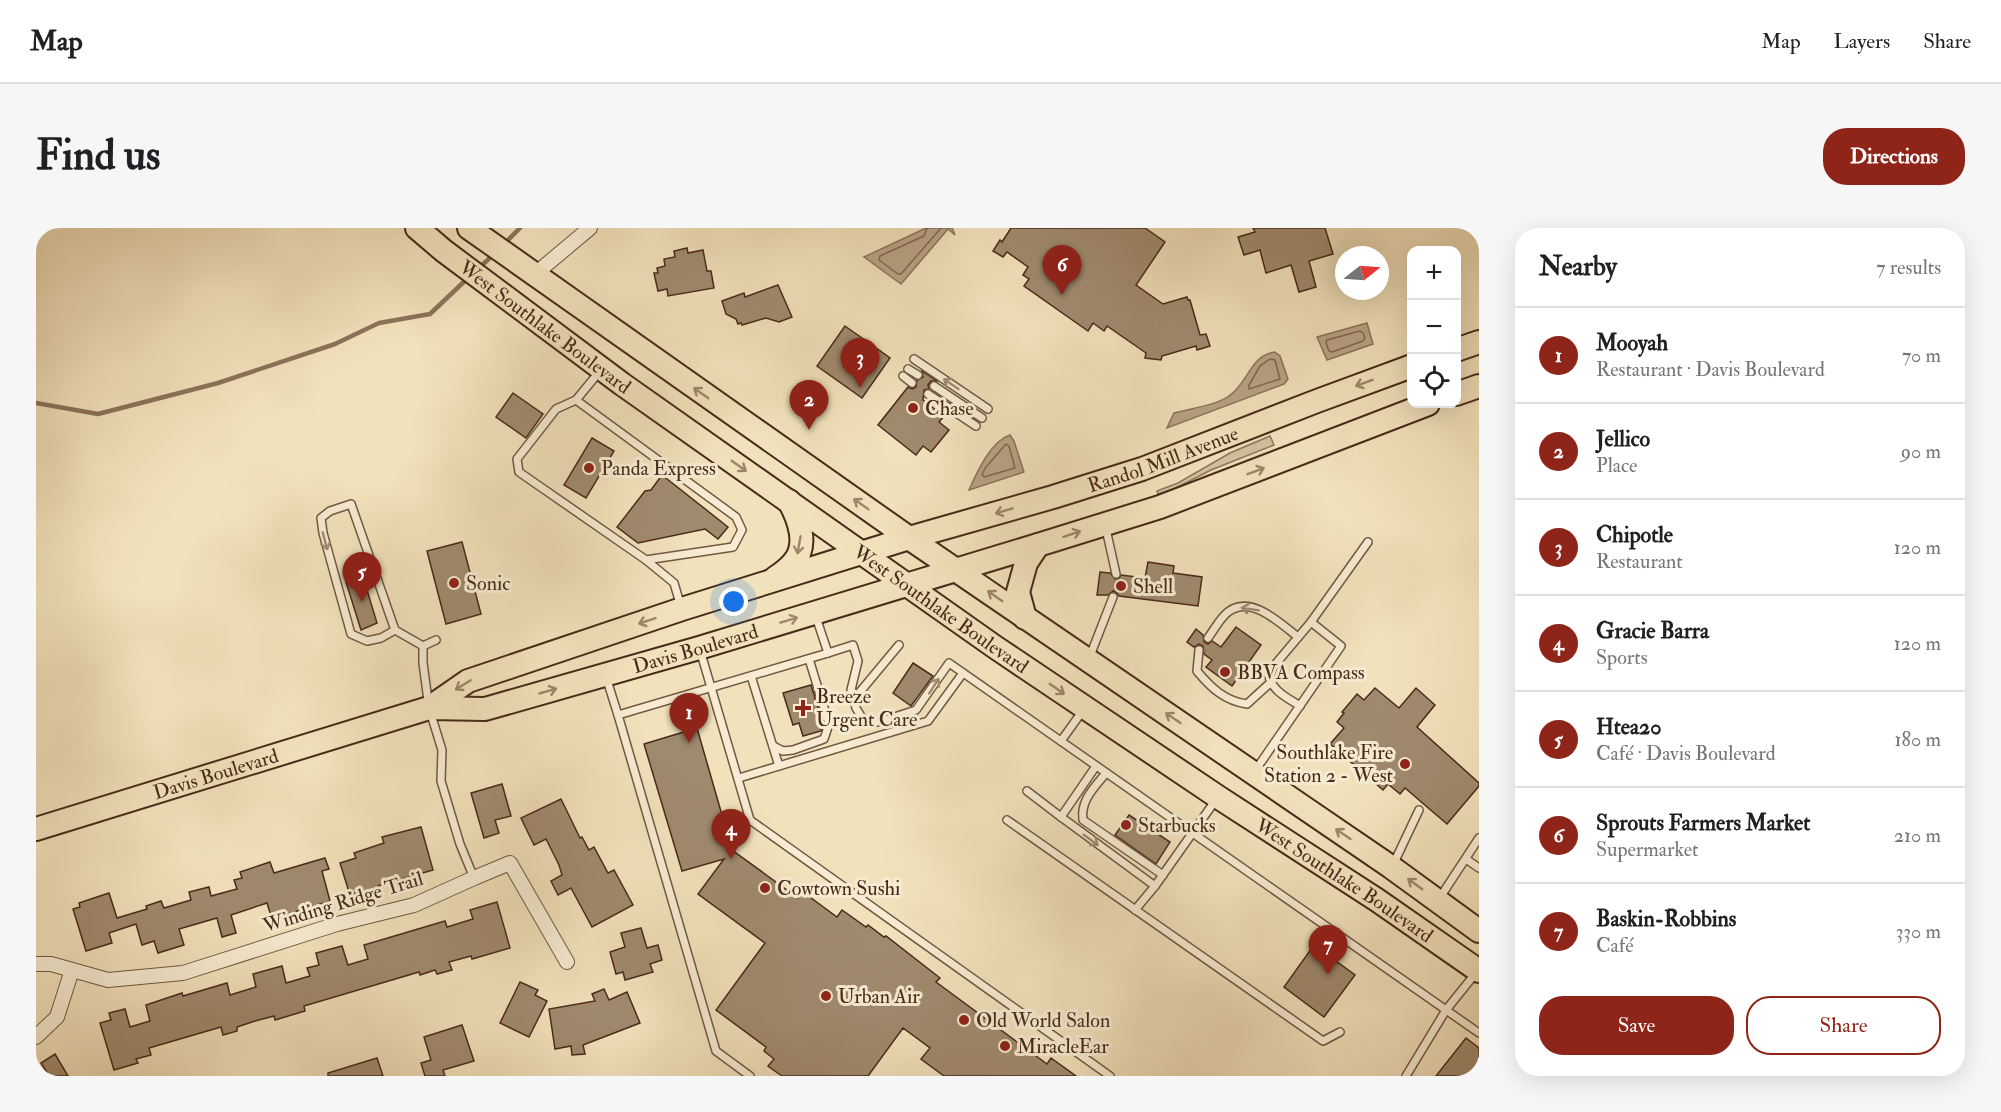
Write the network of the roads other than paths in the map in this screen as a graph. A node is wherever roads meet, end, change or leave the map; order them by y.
1 (417, 228) edge
2 (590, 228) edge
3 (472, 231) edge
4 (529, 271) junction
5 (1479, 342) edge
6 (1461, 349) edge
7 (914, 359) dead end
8 (1407, 368) edge
9 (602, 369) junction
10 (908, 369) dead end
11 (918, 375) dead end
12 (903, 376) dead end
13 (912, 383) dead end
14 (934, 386) dead end
15 (1479, 386) edge
16 (1461, 392) edge
17 (928, 394) dead end
18 (576, 400) junction
19 (1418, 408) edge
20 (988, 409) dead end
21 (982, 418) dead end
22 (976, 426) dead end
23 (788, 500) junction
24 (1105, 523) junction
25 (909, 538) junction
26 (1368, 542) dead end
27 (1038, 545) junction
28 (863, 552) junction
29 (646, 560) junction
30 (956, 569) junction
31 (1116, 574) dead end
32 (771, 582) junction
33 (906, 584) junction
34 (1113, 597) dead end
35 (682, 609) junction
36 (815, 612) junction
37 (1025, 618) junction
38 (1311, 622) junction
39 (395, 630) junction
40 (1298, 637) junction
41 (1208, 638) dead end
42 (436, 640) dead end
43 (899, 645) dead end
44 (423, 646) junction
45 (699, 648) junction
46 (1199, 650) dead end
47 (828, 653) junction
48 (809, 659) junction
49 (1089, 661) junction
50 (963, 672) junction
51 (606, 675) junction
52 (751, 676) junction
53 (1270, 683) junction
54 (712, 687) junction
55 (854, 699) junction
56 (1300, 706) junction
57 (429, 708) junction
58 (1085, 708) junction
59 (618, 715) junction
60 (1061, 741) junction
61 (773, 746) junction
62 (779, 766) junction
63 (1096, 766) junction
64 (1106, 773) junction
65 (1253, 773) junction
66 (740, 778) junction
67 (1027, 791) dead end
68 (1218, 797) junction
69 (1419, 810) dead end
70 (1061, 817) junction
71 (1007, 820) dead end
72 (36, 829) edge
73 (1192, 833) junction
74 (1479, 838) edge
75 (1466, 859) junction
76 (1391, 867) junction
77 (1479, 868) edge
78 (1163, 874) junction
79 (474, 878) junction
80 (1155, 886) junction
81 (1377, 900) junction
82 (1438, 901) junction
83 (1135, 910) junction
84 (1479, 931) edge
85 (567, 962) dead end
86 (36, 964) edge
87 (72, 970) junction
88 (1479, 970) edge
89 (1446, 1010) junction
90 (1340, 1032) dead end
91 (1479, 1033) edge
92 (36, 1037) edge
93 (750, 1076) edge
94 (1110, 1076) edge
95 (1406, 1076) edge

1 - 9 main road, West Southlake Boulevard
2 - 4 street
3 - 4 main road, West Southlake Boulevard
25 -> 4 main road, West Southlake Boulevard
5 - 6 main road
20 -> 7 lane
8 -> 25 main road, Randol Mill Avenue
9 - 18 lane
9 -> 23 main road, West Southlake Boulevard
10 - 11 lane
12 - 13 lane
14 - 21 lane
15 - 16 main road
17 - 22 lane
18 - 29 lane
18 - 29 lane
24 -> 19 main road
23 - 28 main road, West Southlake Boulevard
23 -> 32 main road
27 -> 24 main road
24 - 31 lane
25 - 28 main road, Davis Boulevard
25 - 30 main road, West Southlake Boulevard
26 - 38 lane
27 - 30 main road
27 - 37 main road
28 - 32 main road, Davis Boulevard
28 - 33 main road, West Southlake Boulevard
29 - 35 lane
30 - 33 main road, Davis Boulevard
37 -> 30 main road, West Southlake Boulevard
32 - 35 main road, Davis Boulevard
33 - 36 main road, Davis Boulevard
33 -> 58 main road, West Southlake Boulevard
34 - 49 lane
35 -> 57 main road, Davis Boulevard
45 -> 36 main road, Davis Boulevard
36 - 47 lane
37 - 49 main road, West Southlake Boulevard
38 - 40 lane
38 - 56 lane
39 -> 39 lane
39 - 44 lane
40 -> 41 lane
40 - 53 lane
42 - 44 lane
43 - 55 lane
44 - 57 lane
45 - 51 main road, Davis Boulevard
45 - 54 lane
46 - 53 lane
47 - 48 lane
47 - 55 lane
48 - 52 lane
48 - 61 lane
65 -> 49 main road, West Southlake Boulevard
55 -> 50 lane
50 - 60 lane
50 - 62 lane
57 -> 51 main road, Davis Boulevard
51 - 59 lane
52 - 54 lane
52 - 61 lane
53 - 56 lane
54 - 59 lane
54 - 66 lane
56 - 65 lane
57 - 72 main road, Davis Boulevard
57 - 79 lane
58 - 60 lane
58 - 68 main road, West Southlake Boulevard
59 - 93 lane
60 - 63 lane
61 - 62 lane
62 - 66 lane
63 - 64 lane
63 - 70 lane
64 - 73 lane
64 - 78 lane
76 -> 65 main road, West Southlake Boulevard
66 - 94 lane
67 - 70 lane
68 - 73 lane
68 - 81 main road, West Southlake Boulevard
69 - 76 lane
70 -> 80 lane
71 - 83 lane
73 - 78 lane
73 - 89 lane
74 - 75 lane
75 - 77 lane
75 - 82 lane
76 - 81 main road
82 -> 76 main road, West Southlake Boulevard
78 - 80 lane
79 - 85 street, Winding Ridge Trail
79 - 87 street, Winding Ridge Trail
80 - 83 lane
81 - 88 main road, West Southlake Boulevard
82 - 84 main road, West Southlake Boulevard
83 - 90 lane
86 - 87 street, Winding Ridge Trail
87 - 92 street
88 - 89 lane
89 - 91 lane
89 - 95 lane

